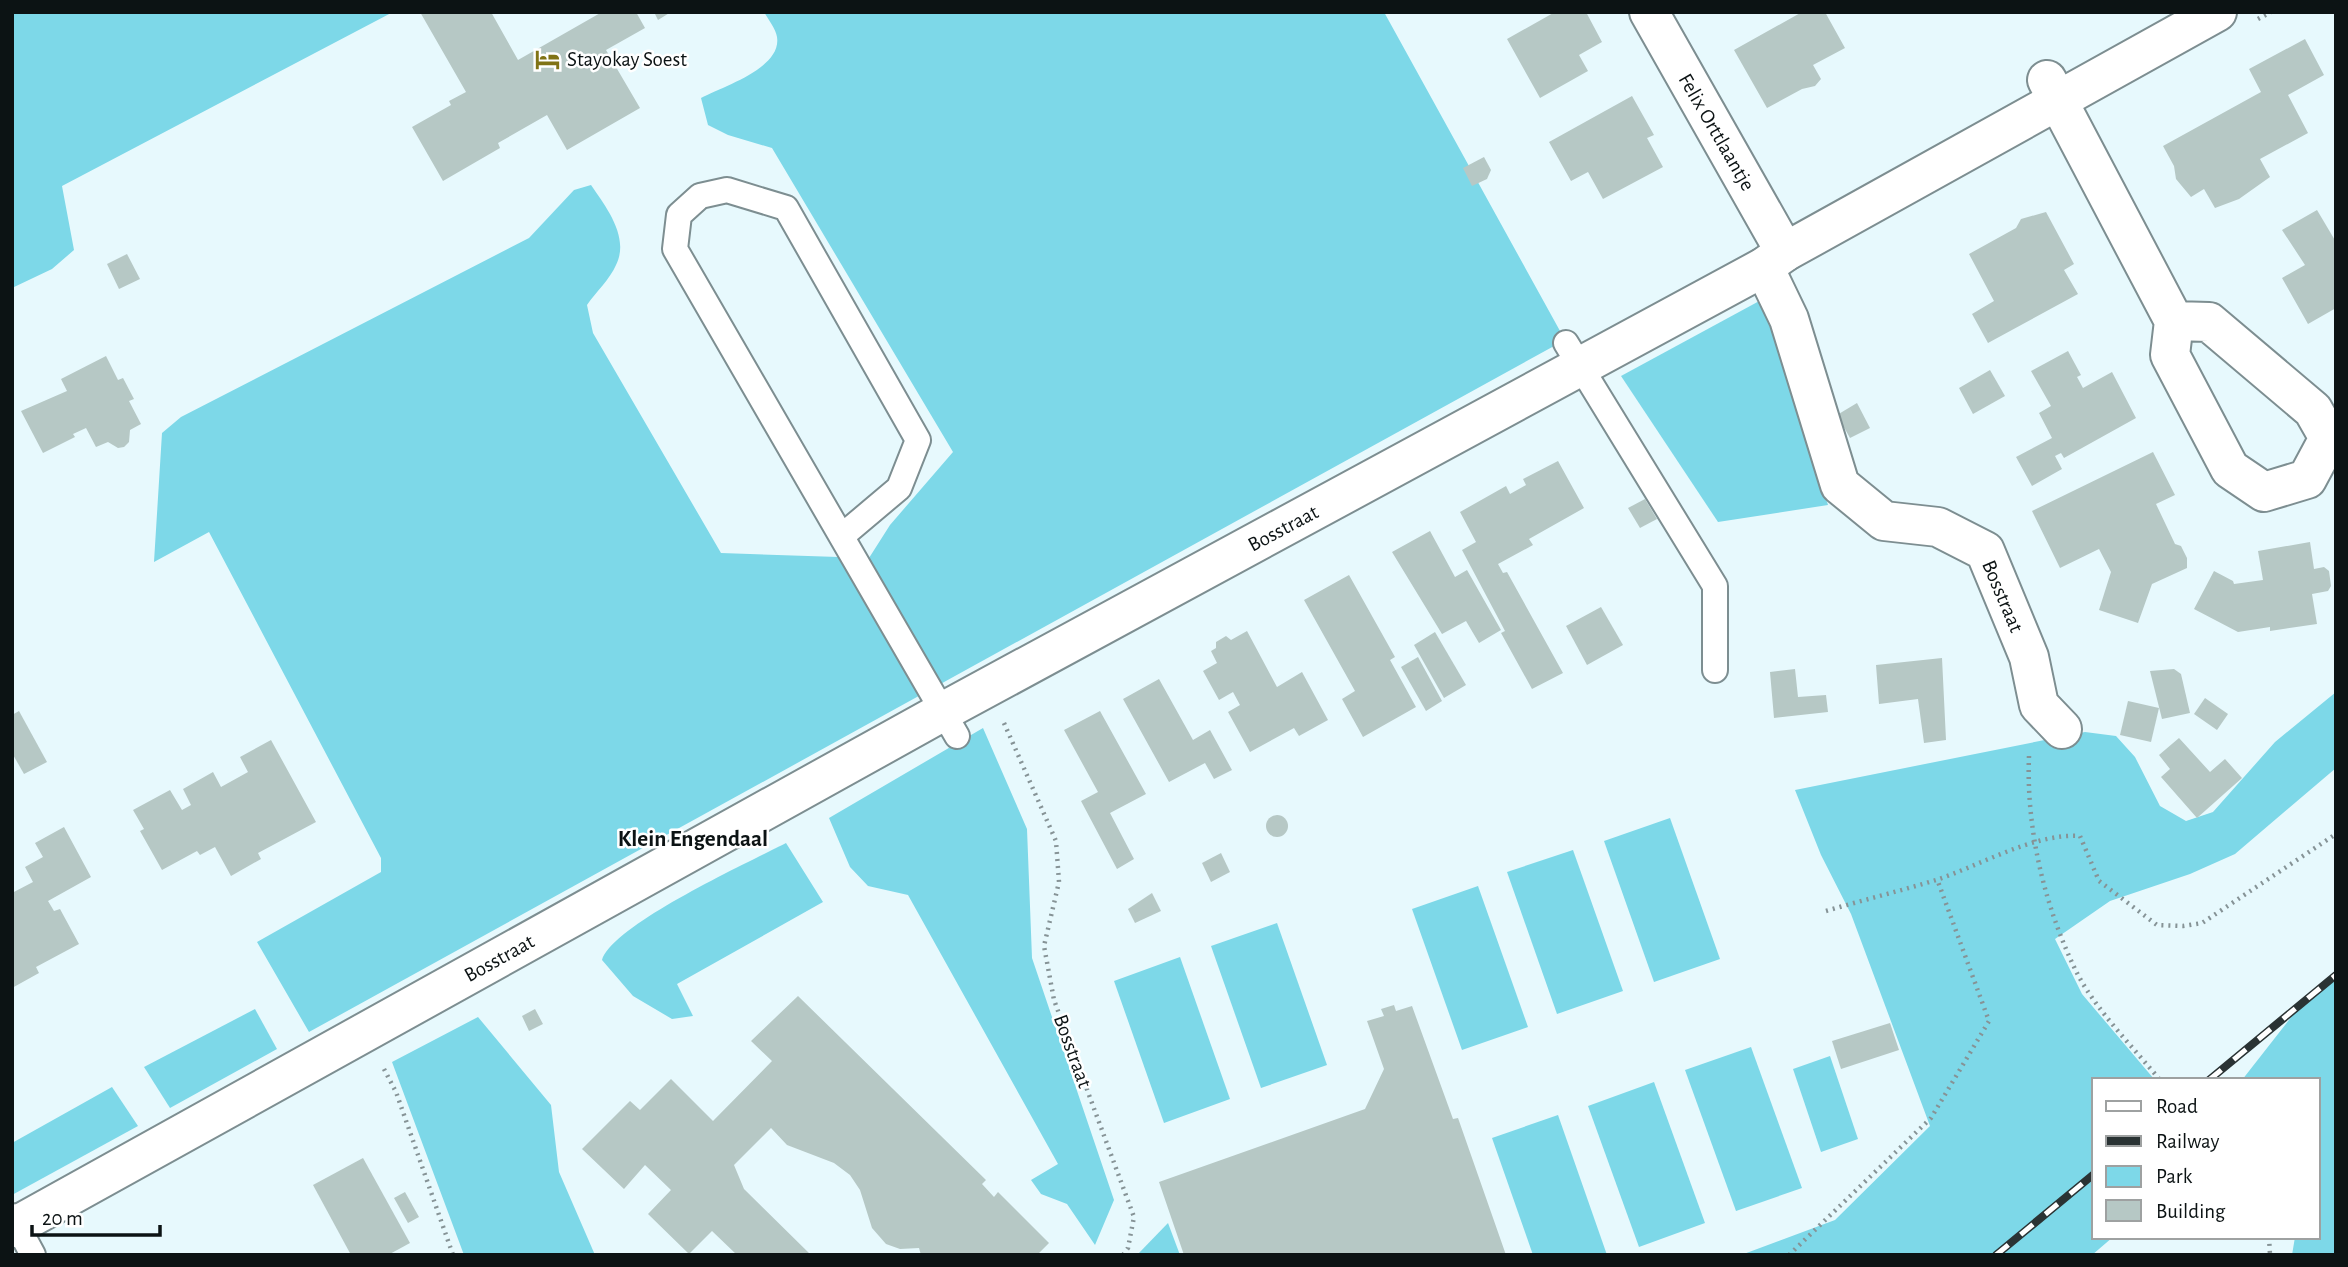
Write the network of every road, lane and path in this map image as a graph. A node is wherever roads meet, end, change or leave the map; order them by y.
1 (1649, 12) edge
2 (2217, 12) edge
3 (2053, 90) junction
4 (1775, 259) junction
5 (2174, 321) junction
6 (1573, 355) junction
7 (842, 536) junction
8 (1716, 670) dead end
9 (986, 688) junction
10 (2051, 717) joint
11 (951, 723) junction
12 (2336, 834) edge
13 (2034, 843) junction
14 (1937, 879) junction
15 (1826, 911) dead end
16 (365, 1033) junction
17 (2158, 1078) edge
18 (19, 1231) edge
19 (453, 1255) edge
20 (1123, 1255) edge
21 (1789, 1255) edge

1 - 4 street, Felix Orttlaantje
2 - 3 street, Bosstraat
3 - 4 street, Bosstraat
3 - 5 street
4 - 6 street, Bosstraat
4 - 10 street, Bosstraat
5 - 5 street
6 - 8 lane
6 - 9 street, Bosstraat
7 - 7 lane
7 - 11 lane
9 - 11 street, Bosstraat
9 - 20 path, Bosstraat
10 - 13 path
11 - 16 street, Bosstraat
12 - 13 path
13 - 14 path
13 - 17 path
14 - 15 path
14 - 21 path
16 - 18 street, Bosstraat
16 - 19 path

